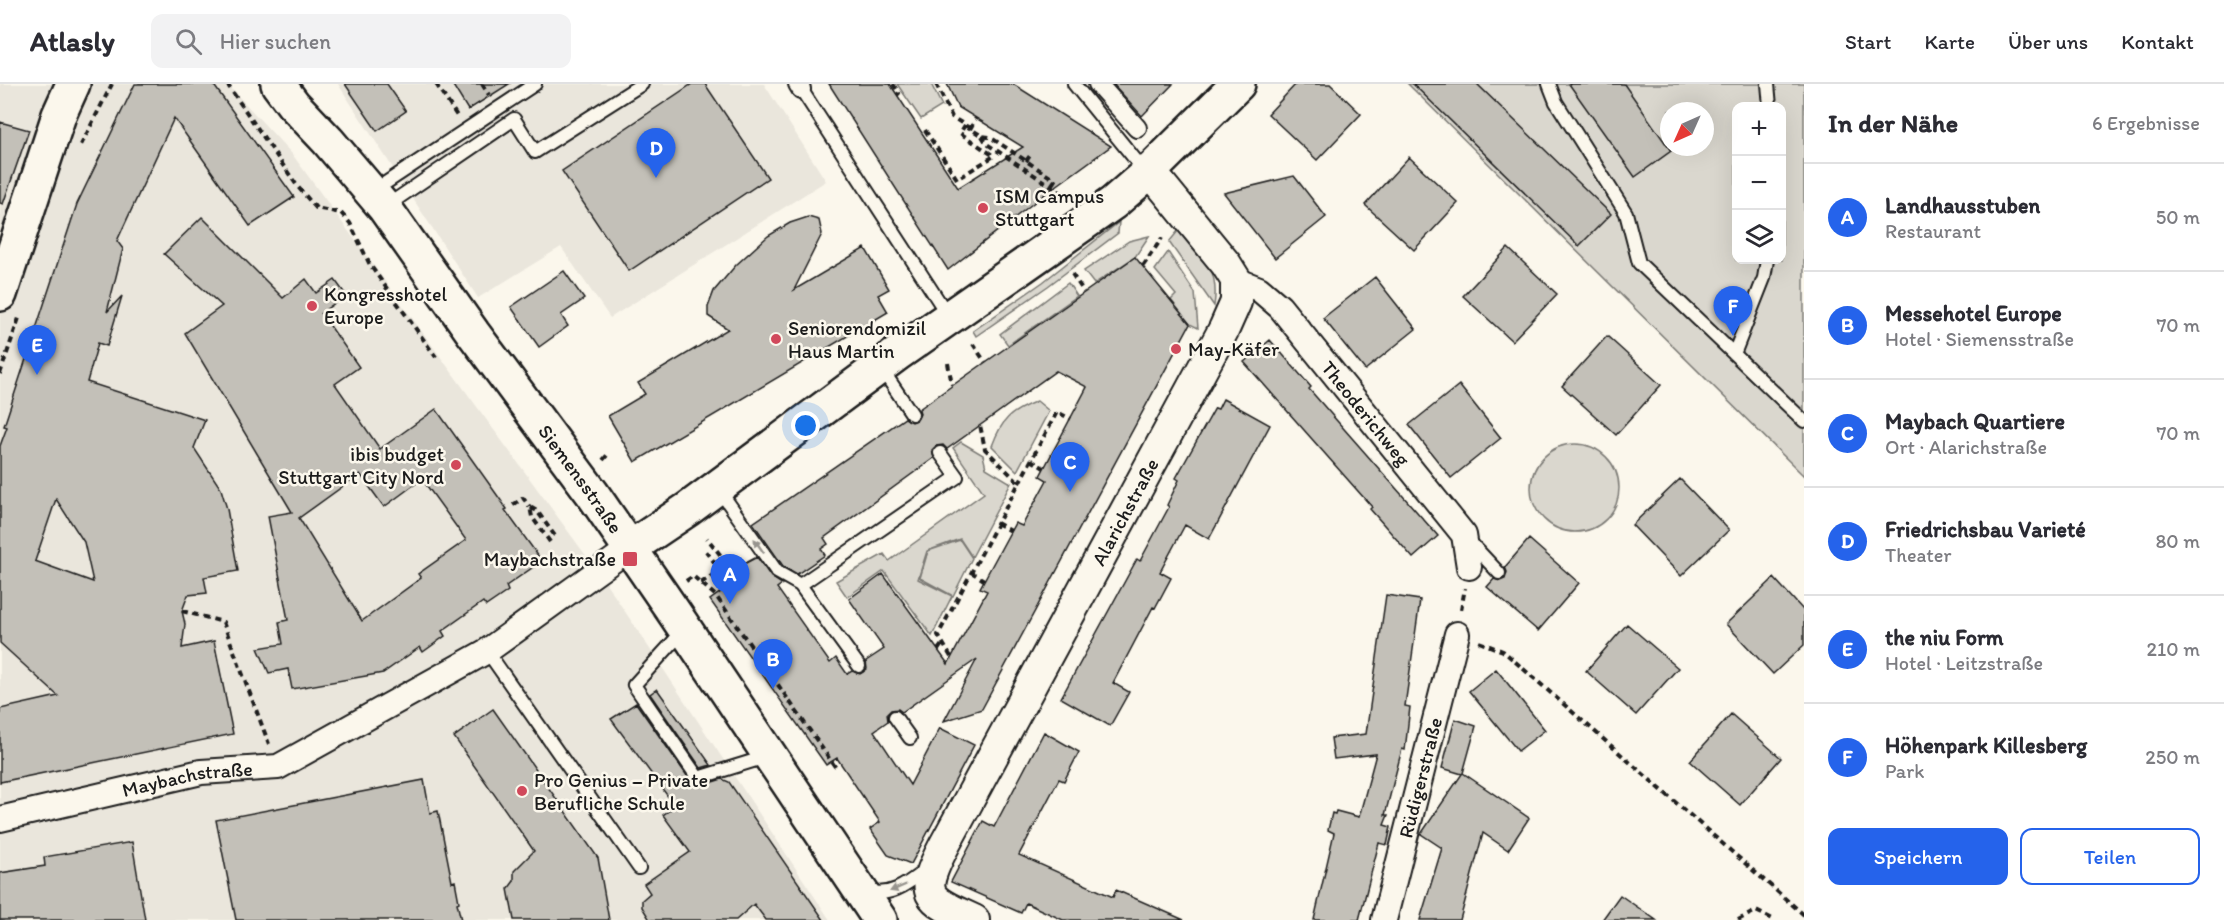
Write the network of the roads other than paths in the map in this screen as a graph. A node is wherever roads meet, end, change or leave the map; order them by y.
1 (73, 84) edge
2 (278, 84) edge
3 (535, 84) edge
4 (642, 84) edge
5 (1074, 84) edge
6 (1098, 84) edge
7 (1238, 84) edge
8 (1549, 84) edge
9 (1768, 84) edge
10 (799, 87) edge
11 (1770, 102) edge
12 (1137, 128) dead end
13 (1148, 173) junction
14 (378, 200) junction
15 (1766, 264) edge
16 (1236, 280) junction
17 (0, 294) edge
18 (950, 317) junction
19 (1734, 354) junction
20 (880, 367) junction
21 (912, 414) dead end
22 (1804, 421) edge
23 (940, 453) dead end
24 (717, 487) junction
25 (1464, 535) junction
26 (630, 548) junction
27 (1469, 567) road end
28 (1499, 573) dead end
29 (800, 585) junction
30 (685, 629) junction
31 (1457, 634) road end
32 (487, 651) junction
33 (858, 666) dead end
34 (895, 717) dead end
35 (910, 738) dead end
36 (770, 756) junction
37 (0, 819) edge
38 (935, 862) junction
39 (639, 868) dead end
40 (856, 883) junction
41 (880, 920) edge
42 (974, 920) edge
43 (1384, 920) edge

1 - 17 main road
2 - 14 main road, Siemensstraße
3 - 14 lane
4 - 14 lane
5 - 13 lane
6 - 12 street
7 - 13 main road, Maybachstraße
8 - 19 lane
9 - 11 lane
10 - 18 lane
13 - 16 street
13 - 18 main road, Maybachstraße
14 - 26 main road, Siemensstraße
15 - 19 lane
16 - 25 street, Theoderichweg
16 - 38 street, Alarichstraße
18 - 20 main road, Maybachstraße
19 - 22 lane
20 - 21 lane
20 - 24 main road, Maybachstraße
23 - 29 lane
24 - 26 main road, Maybachstraße
29 -> 24 lane
25 - 27 street
25 - 28 lane
26 - 30 main road, Siemensstraße
26 - 32 street, Maybachstraße
29 - 33 lane
30 - 36 main road, Siemensstraße
30 - 36 lane
31 - 43 street, Rüdigerstraße
32 - 37 street, Maybachstraße
32 - 39 lane
34 - 35 lane
36 - 40 main road, Siemensstraße
38 -> 40 lane
38 - 42 street, Alarichstraße
40 - 41 main road, Siemensstraße

